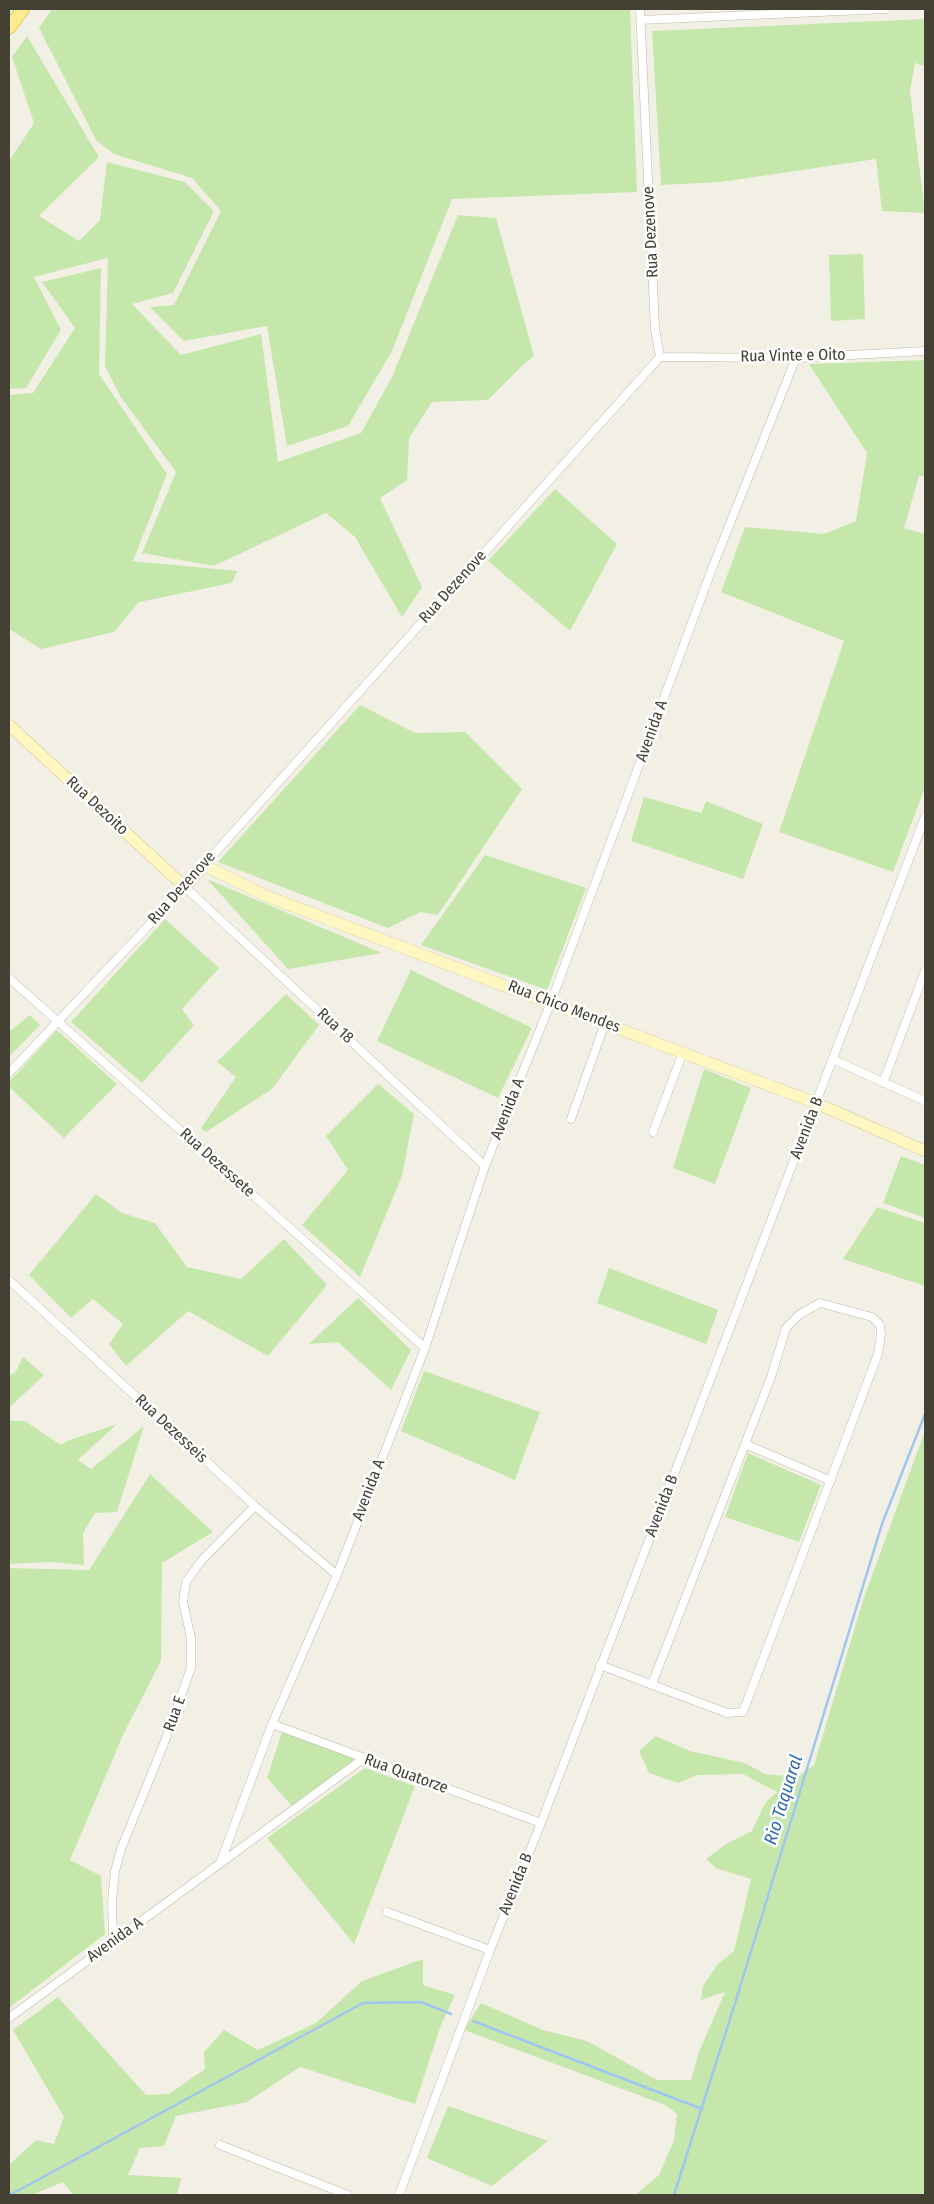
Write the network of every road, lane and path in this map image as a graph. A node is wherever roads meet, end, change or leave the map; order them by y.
1 (23, 9) edge
2 (640, 9) edge
3 (886, 9) edge
4 (641, 20) junction
5 (9, 28) edge
6 (925, 351) edge
7 (660, 357) junction
8 (796, 358) junction
9 (9, 725) edge
10 (925, 817) edge
11 (916, 840) junction
12 (925, 844) edge
13 (204, 865) junction
14 (185, 887) junction
15 (925, 971) edge
16 (9, 978) edge
17 (551, 1002) junction
18 (58, 1023) junction
19 (605, 1023) junction
20 (683, 1052) junction
21 (834, 1060) junction
22 (9, 1073) edge
23 (883, 1083) junction
24 (925, 1101) edge
25 (816, 1103) junction
26 (571, 1119) dead end
27 (653, 1132) dead end
28 (925, 1151) edge
29 (485, 1166) junction
30 (9, 1280) edge
31 (425, 1348) junction
32 (745, 1444) junction
33 (831, 1481) junction
34 (255, 1506) junction
35 (337, 1574) junction
36 (600, 1665) junction
37 (652, 1684) junction
38 (272, 1724) junction
39 (364, 1758) junction
40 (541, 1823) junction
41 (221, 1861) junction
42 (388, 1912) dead end
43 (113, 1942) junction
44 (490, 1950) junction
45 (9, 2018) edge
46 (220, 2145) dead end
47 (348, 2195) edge
48 (399, 2195) edge

1 - 5 main road
2 - 4 street, Rua Dezenove
3 - 4 street
4 - 7 street, Rua Dezenove
6 - 8 street, Rua Vinte e Oito
7 - 8 street, Rua Vinte e Oito
7 - 13 street, Rua Dezenove
8 - 17 street, Avenida A
9 - 14 main road, Rua Dezoito
10 - 11 street, Avenida B
11 - 12 street
11 - 21 street, Avenida B
13 - 14 main road, Rua Dezenove
13 - 17 main road, Rua Chico Mendes
14 - 18 street, Rua Dezenove
14 - 29 street, Rua 18
15 - 23 street
16 - 18 street, Rua Dezessete
17 - 19 main road, Rua Chico Mendes
17 - 29 street, Avenida A
18 - 22 street, Rua Dezenove
18 - 31 street, Rua Dezessete
19 - 20 main road, Rua Chico Mendes
19 - 26 street
20 - 25 main road, Rua Chico Mendes
20 - 27 street
21 - 23 street
21 - 25 street, Avenida B
23 - 24 street
25 - 28 main road, Rua Chico Mendes
25 - 36 street, Avenida B
29 - 31 street, Avenida A
30 - 34 street, Rua Dezesseis
31 - 35 street, Avenida A
32 - 33 street
32 - 33 street
32 - 37 street
33 - 37 street
34 - 35 street, Rua Dezesseis
34 - 43 street, Rua E
35 - 38 street, Avenida A
36 - 37 street
36 - 40 street, Avenida B
38 - 39 street, Rua Quatorze
38 - 41 street, Avenida A
39 - 40 street, Rua Quatorze
39 - 41 street, Avenida A
40 - 44 street, Avenida B
41 - 43 street, Avenida A
42 - 44 street
43 - 45 street, Avenida A
44 - 48 street, Avenida B
46 - 47 street

